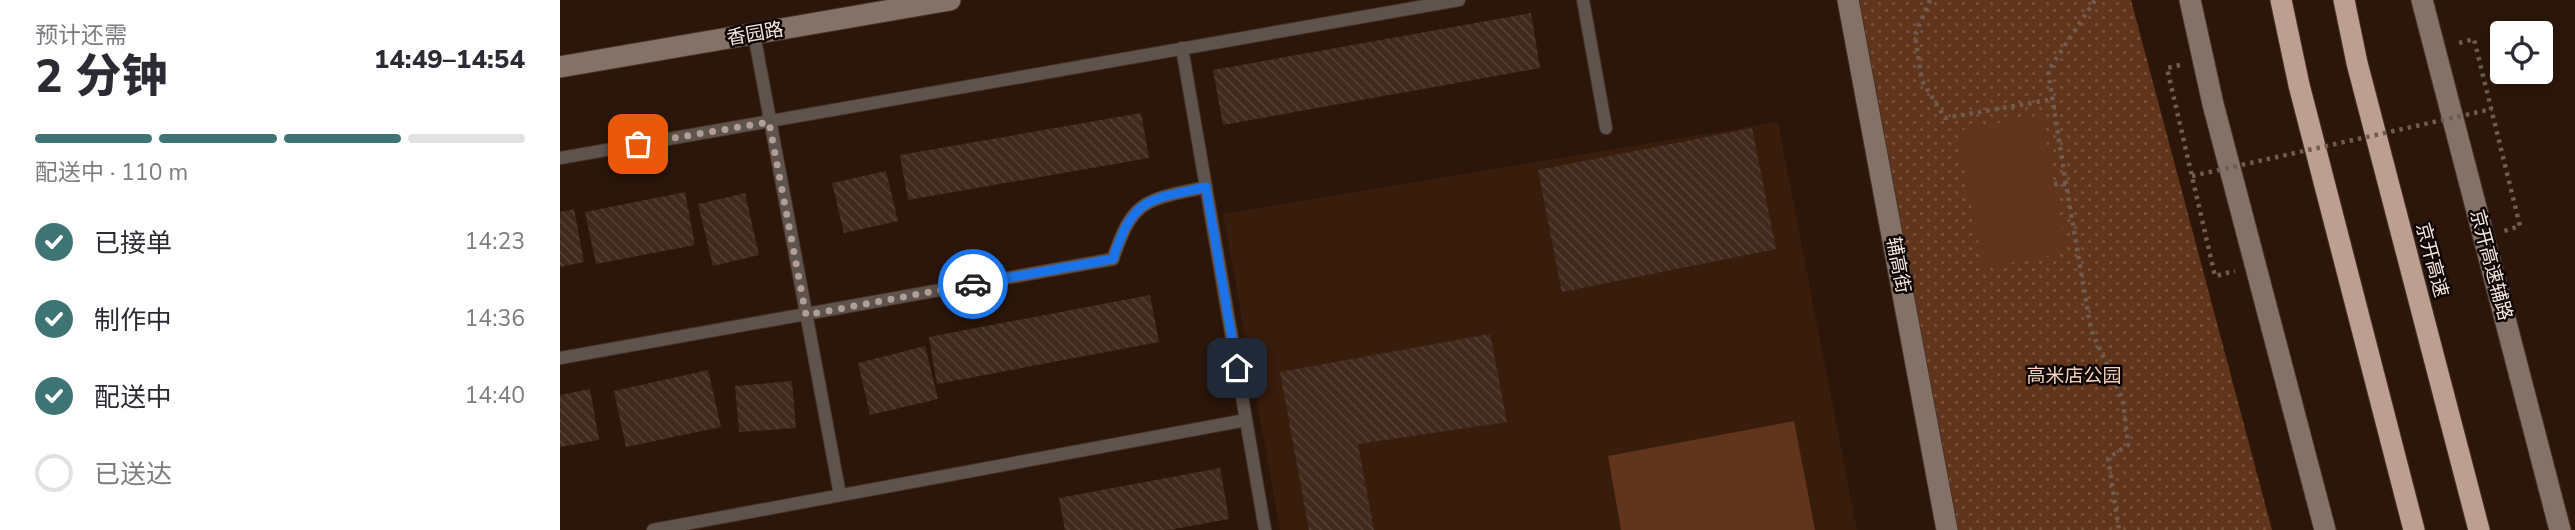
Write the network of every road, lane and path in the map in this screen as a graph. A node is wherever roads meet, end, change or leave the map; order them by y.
1 (950, 0) edge
2 (1459, 0) edge
3 (1583, 0) edge
4 (1848, 0) edge
5 (1930, 0) edge
6 (2095, 0) edge
7 (2190, 0) edge
8 (2281, 0) edge
9 (2344, 0) edge
10 (2421, 0) edge
11 (754, 34) junction
12 (2474, 39) dead end
13 (1182, 48) junction
14 (560, 67) edge
15 (2166, 68) dead end
16 (2054, 99) junction
17 (2491, 109) junction
18 (769, 122) junction
19 (1606, 128) dead end
20 (560, 158) edge
21 (2192, 176) junction
22 (2054, 184) dead end
23 (2066, 184) junction
24 (1206, 187) junction
25 (2520, 226) dead end
26 (2215, 276) dead end
27 (806, 315) junction
28 (560, 358) edge
29 (1246, 420) junction
30 (840, 495) junction
31 (653, 530) edge
32 (1265, 530) edge
33 (1947, 530) edge
34 (2119, 530) edge
35 (2325, 530) edge
36 (2414, 530) edge
37 (2479, 530) edge
38 (2560, 530) edge

1 - 11 main road, 香园路
2 - 13 lane
3 - 19 lane
4 - 33 main road, 辅高街
5 - 16 path
6 - 16 path
7 - 35 main road
8 - 36 highway
9 - 37 highway, 京开高速
10 - 38 main road, 京开高速辅路
11 - 14 main road, 香园路
11 - 18 lane
12 - 17 path
13 - 18 lane
13 - 24 lane
15 - 21 path
16 - 23 path
17 - 21 path, bridge
17 - 25 path
18 - 20 lane
18 - 27 lane
21 - 26 path
22 - 23 path
23 - 34 path
24 - 27 lane
24 - 29 lane
27 - 28 lane
27 - 30 lane
29 - 30 lane
29 - 32 lane
30 - 31 lane

